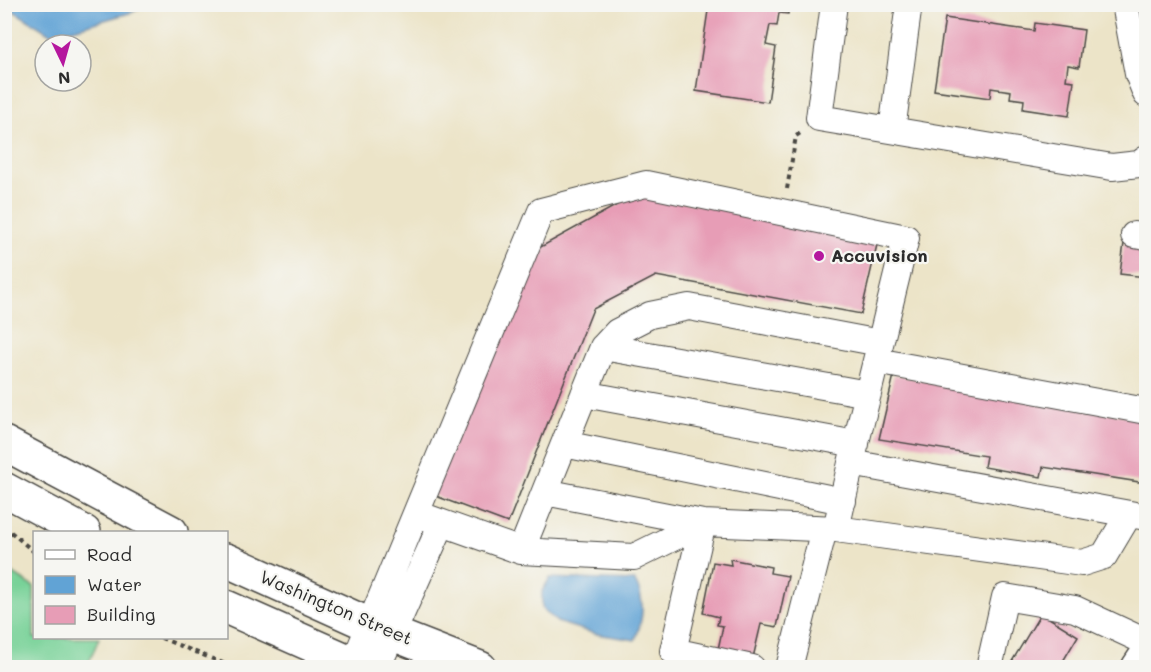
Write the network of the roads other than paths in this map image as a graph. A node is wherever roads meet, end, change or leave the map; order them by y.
1 (834, 4) edge
2 (909, 4) edge
3 (1125, 4) edge
4 (1146, 94) edge
5 (892, 130) junction
6 (1146, 159) edge
7 (603, 346) junction
8 (878, 352) junction
9 (584, 394) junction
10 (868, 394) junction
11 (1146, 411) edge
12 (564, 444) junction
13 (12, 447) edge
14 (854, 453) junction
15 (4, 489) edge
16 (544, 492) junction
17 (843, 501) junction
18 (417, 514) junction
19 (1138, 516) edge
20 (442, 523) junction
21 (704, 523) junction
22 (830, 529) junction
23 (82, 531) edge
24 (169, 531) edge
25 (521, 551) junction
26 (228, 561) edge
27 (228, 608) edge
28 (381, 629) junction
29 (1146, 642) edge
30 (1146, 656) edge
31 (361, 666) edge
32 (480, 668) edge
33 (752, 668) edge
34 (789, 668) edge
35 (989, 668) edge
36 (1138, 668) edge

1 - 5 street
2 - 5 street
3 - 4 street
5 - 6 street
7 - 8 street
7 - 9 street
7 - 10 street
8 - 10 street
8 - 11 street
8 - 18 street
9 - 12 street
9 - 14 street
10 - 14 street
12 - 16 street
12 - 17 street
13 - 24 main road
14 - 17 street
14 - 19 street
15 - 23 main road
16 - 21 street
16 - 25 street
17 - 22 street
18 - 20 street
18 - 28 street
19 - 22 street
20 - 25 street
20 - 28 street
21 - 22 street
21 - 25 street
21 - 33 street
22 - 34 street
26 - 28 main road, Washington Street
27 - 31 main road
28 - 31 street
28 - 32 main road, Washington Street
29 - 35 street
30 - 36 main road

